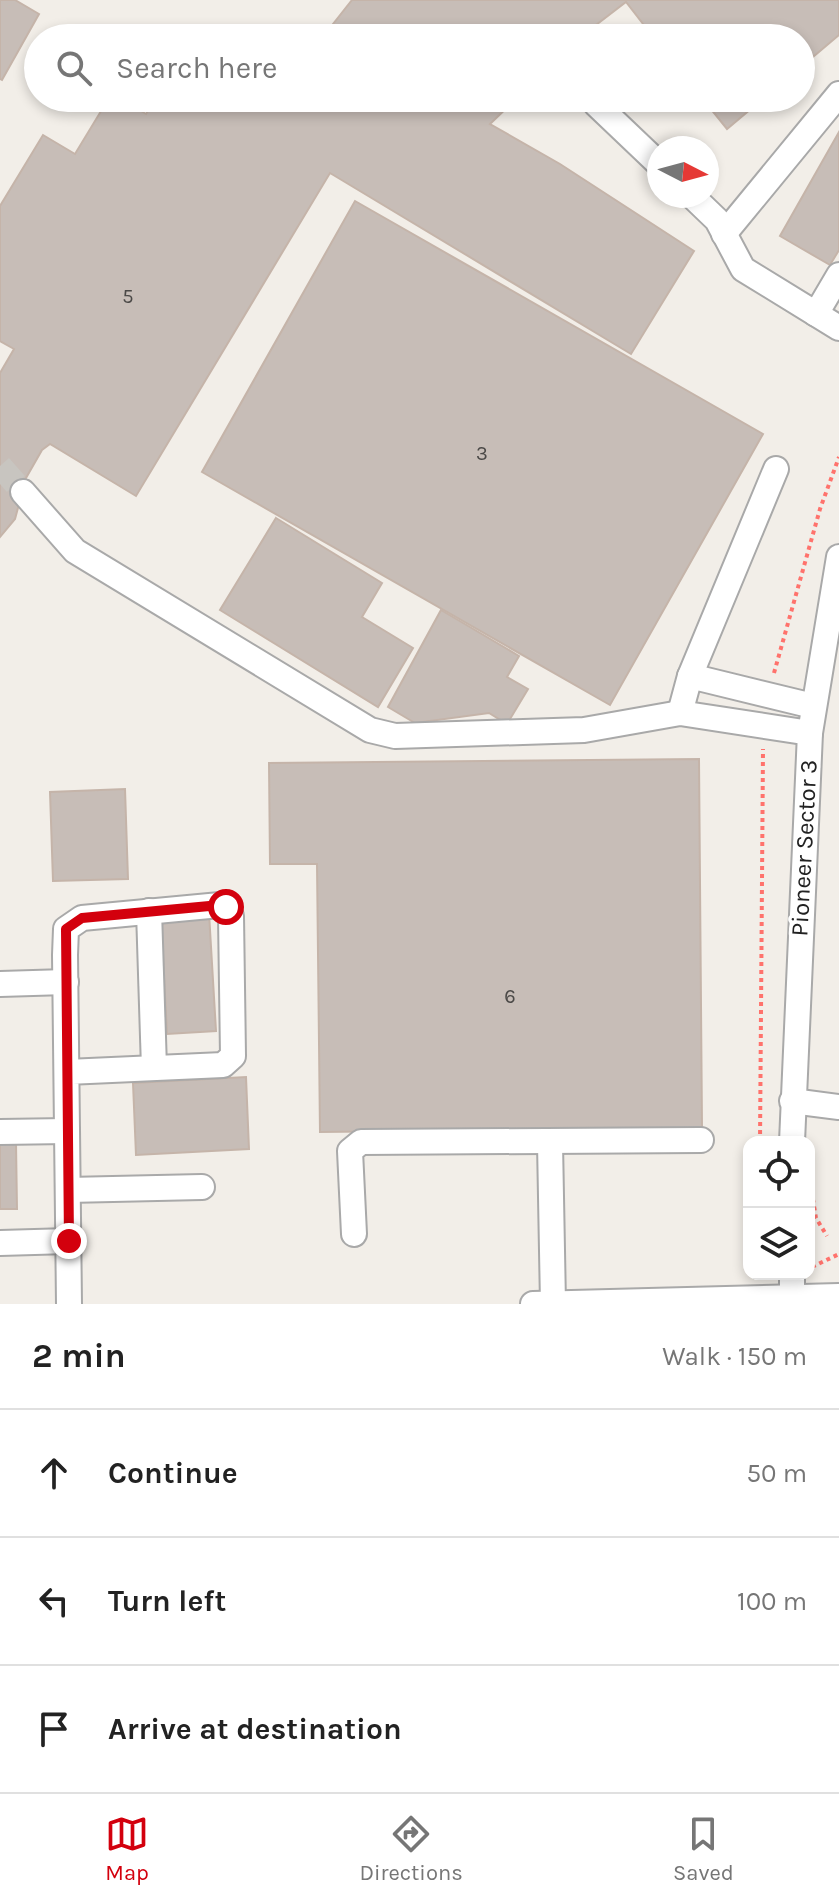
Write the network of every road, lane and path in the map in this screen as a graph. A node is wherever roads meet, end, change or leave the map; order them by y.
1 (839, 94) edge
2 (604, 112) edge
3 (647, 153) edge
4 (704, 208) edge
5 (724, 234) junction
6 (839, 275) edge
7 (816, 314) junction
8 (839, 328) edge
9 (839, 457) edge
10 (776, 469) dead end
11 (23, 492) tunnel mouth
12 (839, 557) edge
13 (690, 676) junction
14 (769, 695) junction
15 (813, 706) junction
16 (680, 713) junction
17 (764, 726) junction
18 (810, 733) junction
19 (149, 911) junction
20 (66, 982) junction
21 (0, 984) edge
22 (154, 1068) junction
23 (67, 1072) junction
24 (792, 1101) junction
25 (839, 1107) edge
26 (67, 1131) junction
27 (0, 1132) edge
28 (760, 1136) edge
29 (792, 1136) edge
30 (701, 1140) dead end
31 (550, 1143) junction
32 (202, 1187) dead end
33 (68, 1190) junction
34 (814, 1208) edge
35 (354, 1234) dead end
36 (827, 1236) dead end
37 (69, 1241) junction
38 (0, 1243) edge
39 (839, 1254) edge
40 (815, 1265) edge
41 (792, 1286) edge
42 (838, 1299) edge
43 (69, 1304) edge
44 (533, 1304) edge
45 (553, 1304) edge

1 - 5 street
2 - 3 street
4 - 5 street
5 - 7 street
6 - 7 street
7 - 8 street
9 - 14 path
10 - 13 street
11 - 16 street
12 - 15 street, Pioneer Sector 3
13 - 14 street
13 - 16 street
14 - 15 street
15 - 18 street, Pioneer Sector 3
16 - 17 street
17 - 18 street
17 - 28 path
18 - 24 street, Pioneer Sector 3
19 - 20 street
19 - 22 street
19 - 22 street
20 - 21 street
20 - 23 street
22 - 23 street
23 - 26 street
24 - 25 street
24 - 29 street, Pioneer Sector 3
26 - 27 street
26 - 33 street
30 - 31 street
31 - 35 street
31 - 45 street
32 - 33 street
33 - 37 street
34 - 36 path
37 - 38 street
37 - 43 street
39 - 40 path
41 - 42 street
41 - 45 street
44 - 45 street

